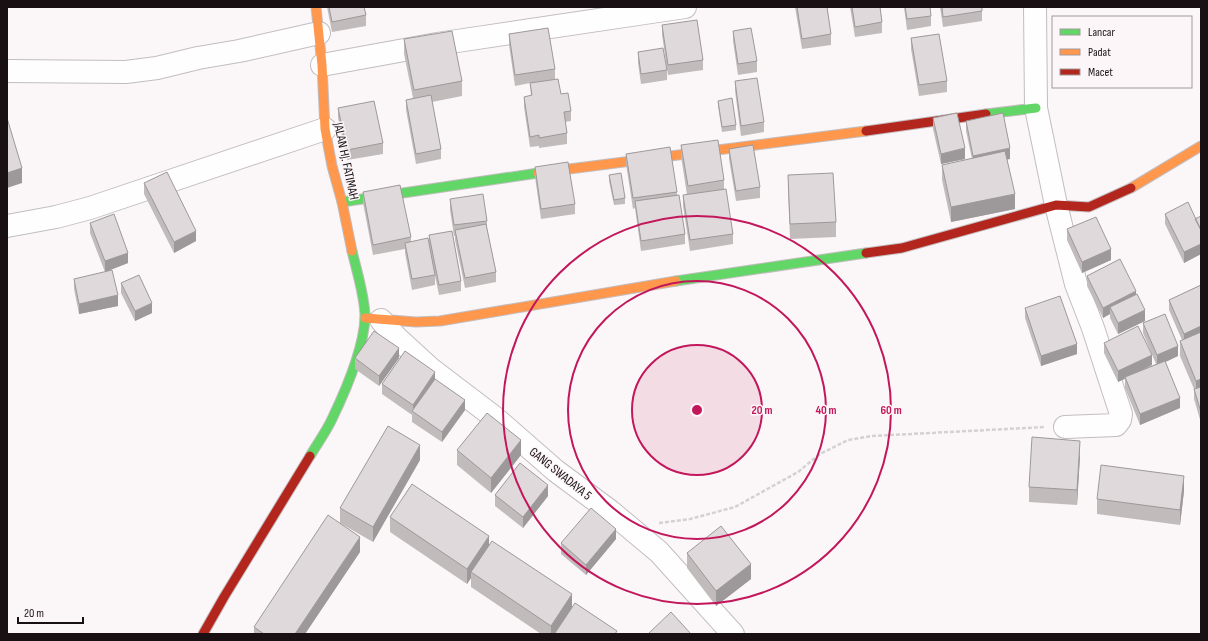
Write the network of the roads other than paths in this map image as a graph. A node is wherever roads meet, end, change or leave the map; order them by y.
1 (316, 7) edge
2 (685, 7) edge
3 (1034, 7) edge
4 (319, 33) junction
5 (322, 66) junction
6 (7, 71) edge
7 (1036, 108) junction
8 (325, 129) junction
9 (1201, 146) edge
10 (342, 202) junction
11 (1056, 205) junction
12 (7, 226) edge
13 (373, 319) junction
14 (1065, 426) road end
15 (203, 634) edge
16 (733, 634) edge

1 - 4 street, JALAN HJ. FATIMAH
2 - 5 street
3 - 7 street
4 - 5 street, JALAN HJ. FATIMAH
4 - 6 street
5 - 8 street, JALAN HJ. FATIMAH
7 - 10 street
7 - 11 street
8 - 10 street, JALAN HJ. FATIMAH
8 - 12 street
9 - 11 street
10 - 13 street, JALAN HJ. FATIMAH
11 - 13 street
11 - 14 street
13 - 15 street, JALAN HJ. FATIMAH
13 - 16 street, GANG SWADAYA 5

